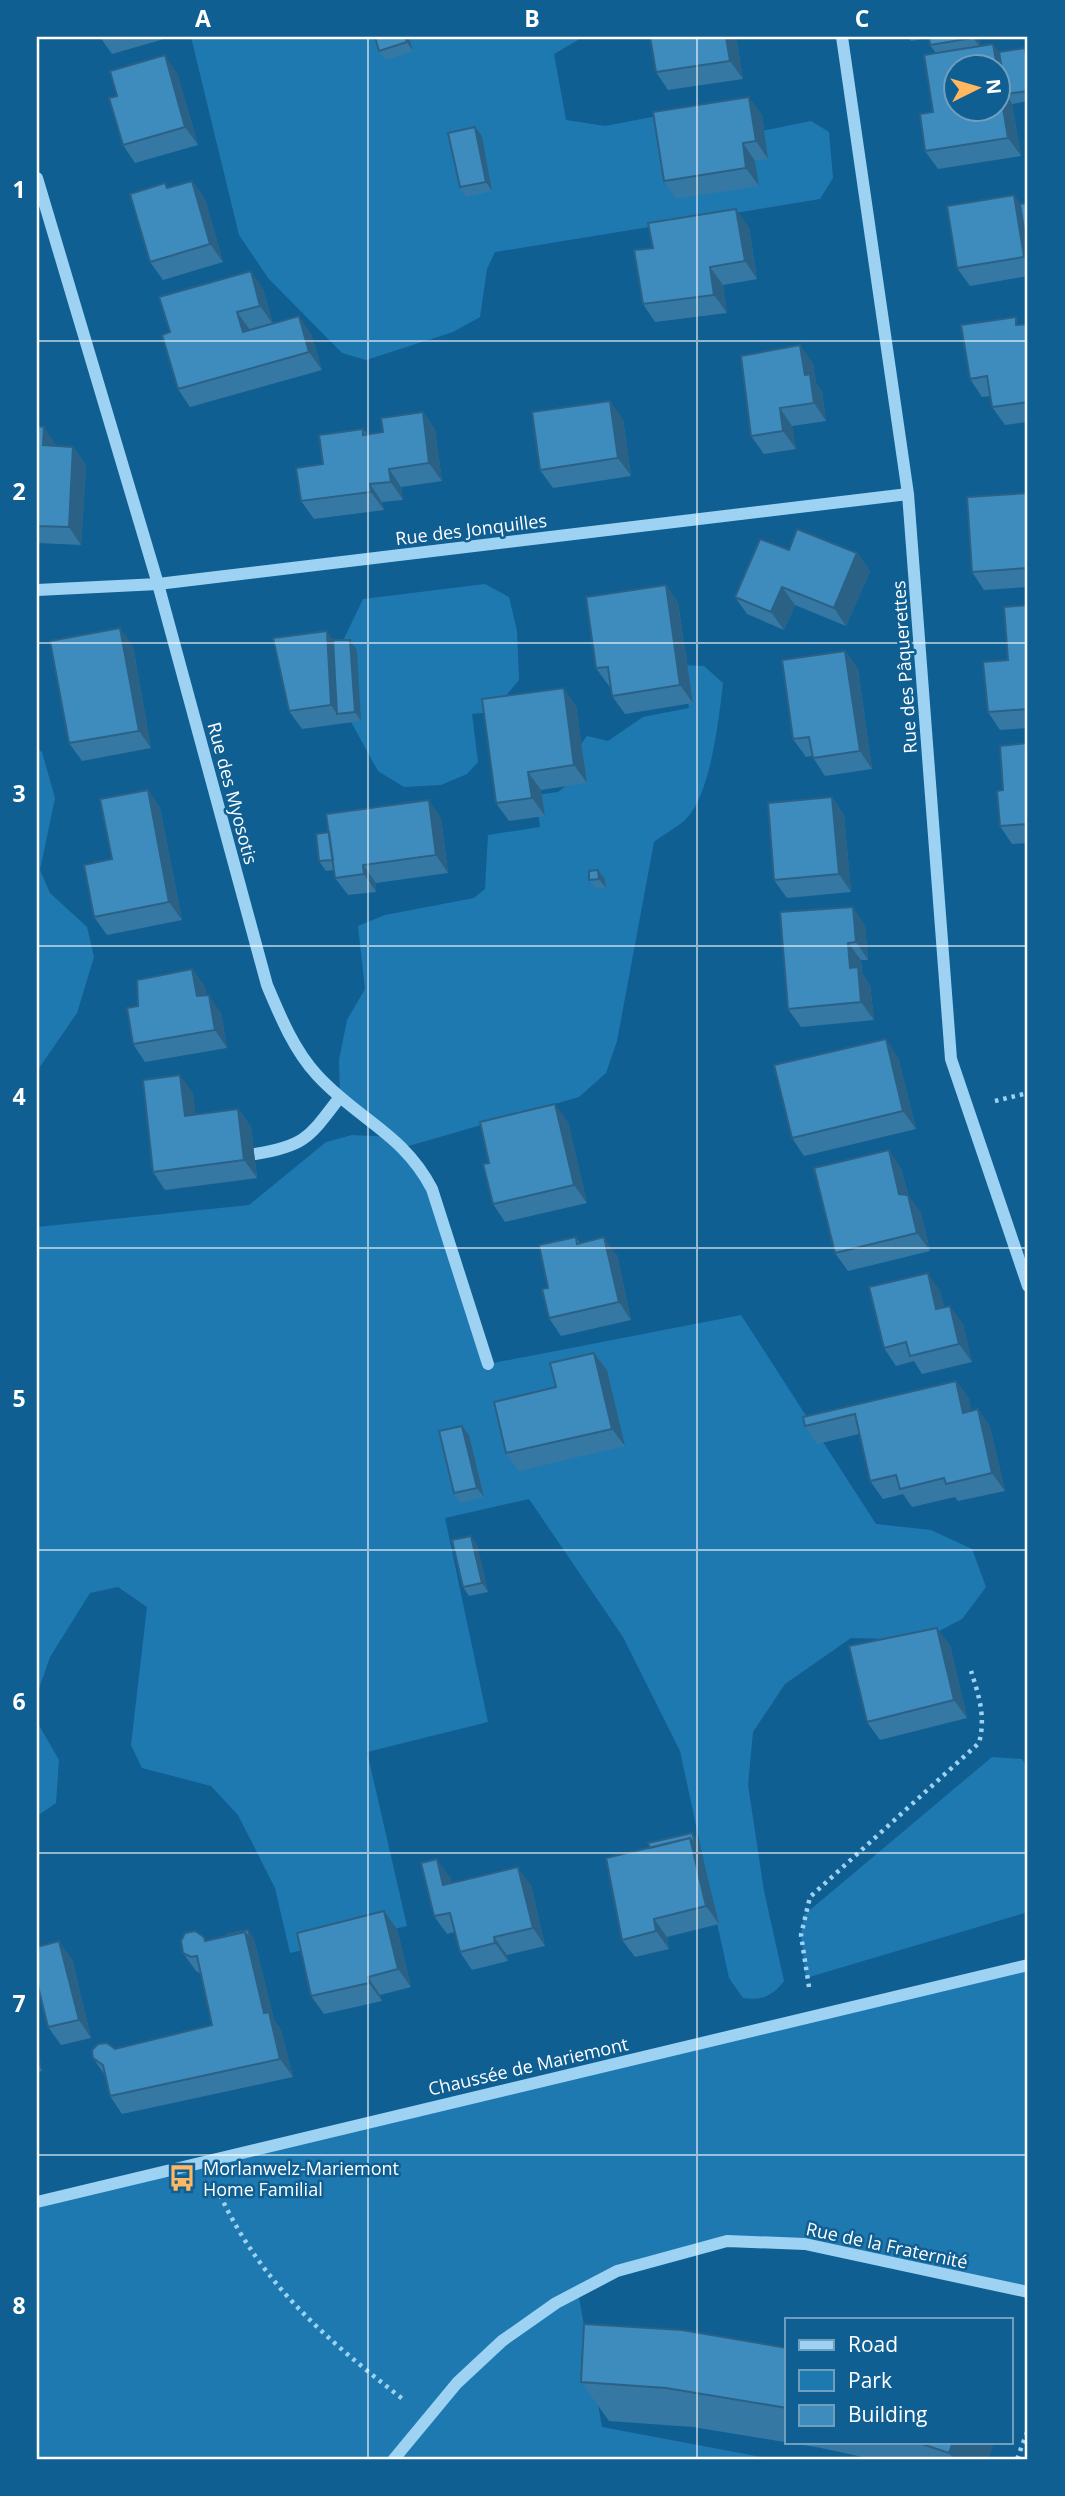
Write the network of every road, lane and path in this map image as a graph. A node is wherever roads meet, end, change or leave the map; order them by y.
1 (842, 37) edge
2 (37, 178) edge
3 (908, 494) junction
4 (158, 584) junction
5 (37, 590) edge
6 (340, 1097) junction
7 (255, 1154) dead end
8 (1028, 1286) edge
9 (488, 1364) dead end
10 (971, 1671) dead end
11 (1028, 1965) edge
12 (818, 2015) junction
13 (220, 2194) dead end
14 (37, 2202) edge
15 (1028, 2292) edge
16 (427, 2418) junction
17 (1028, 2430) edge
18 (394, 2459) edge
19 (1017, 2459) edge

1 - 3 street, Rue des Pâquerettes
2 - 4 street, Rue des Myosotis
3 - 4 street, Rue des Jonquilles
3 - 8 street, Rue des Pâquerettes
4 - 5 street, Rue des Jonquilles
4 - 6 street, Rue des Myosotis
6 - 7 street
6 - 9 street, Rue des Myosotis
10 - 12 path
11 - 12 street, Chaussée de Mariemont
12 - 14 street, Chaussée de Mariemont
13 - 16 path
15 - 16 street, Rue de la Fraternité
16 - 18 street, Rue de la Fraternité
17 - 19 path

